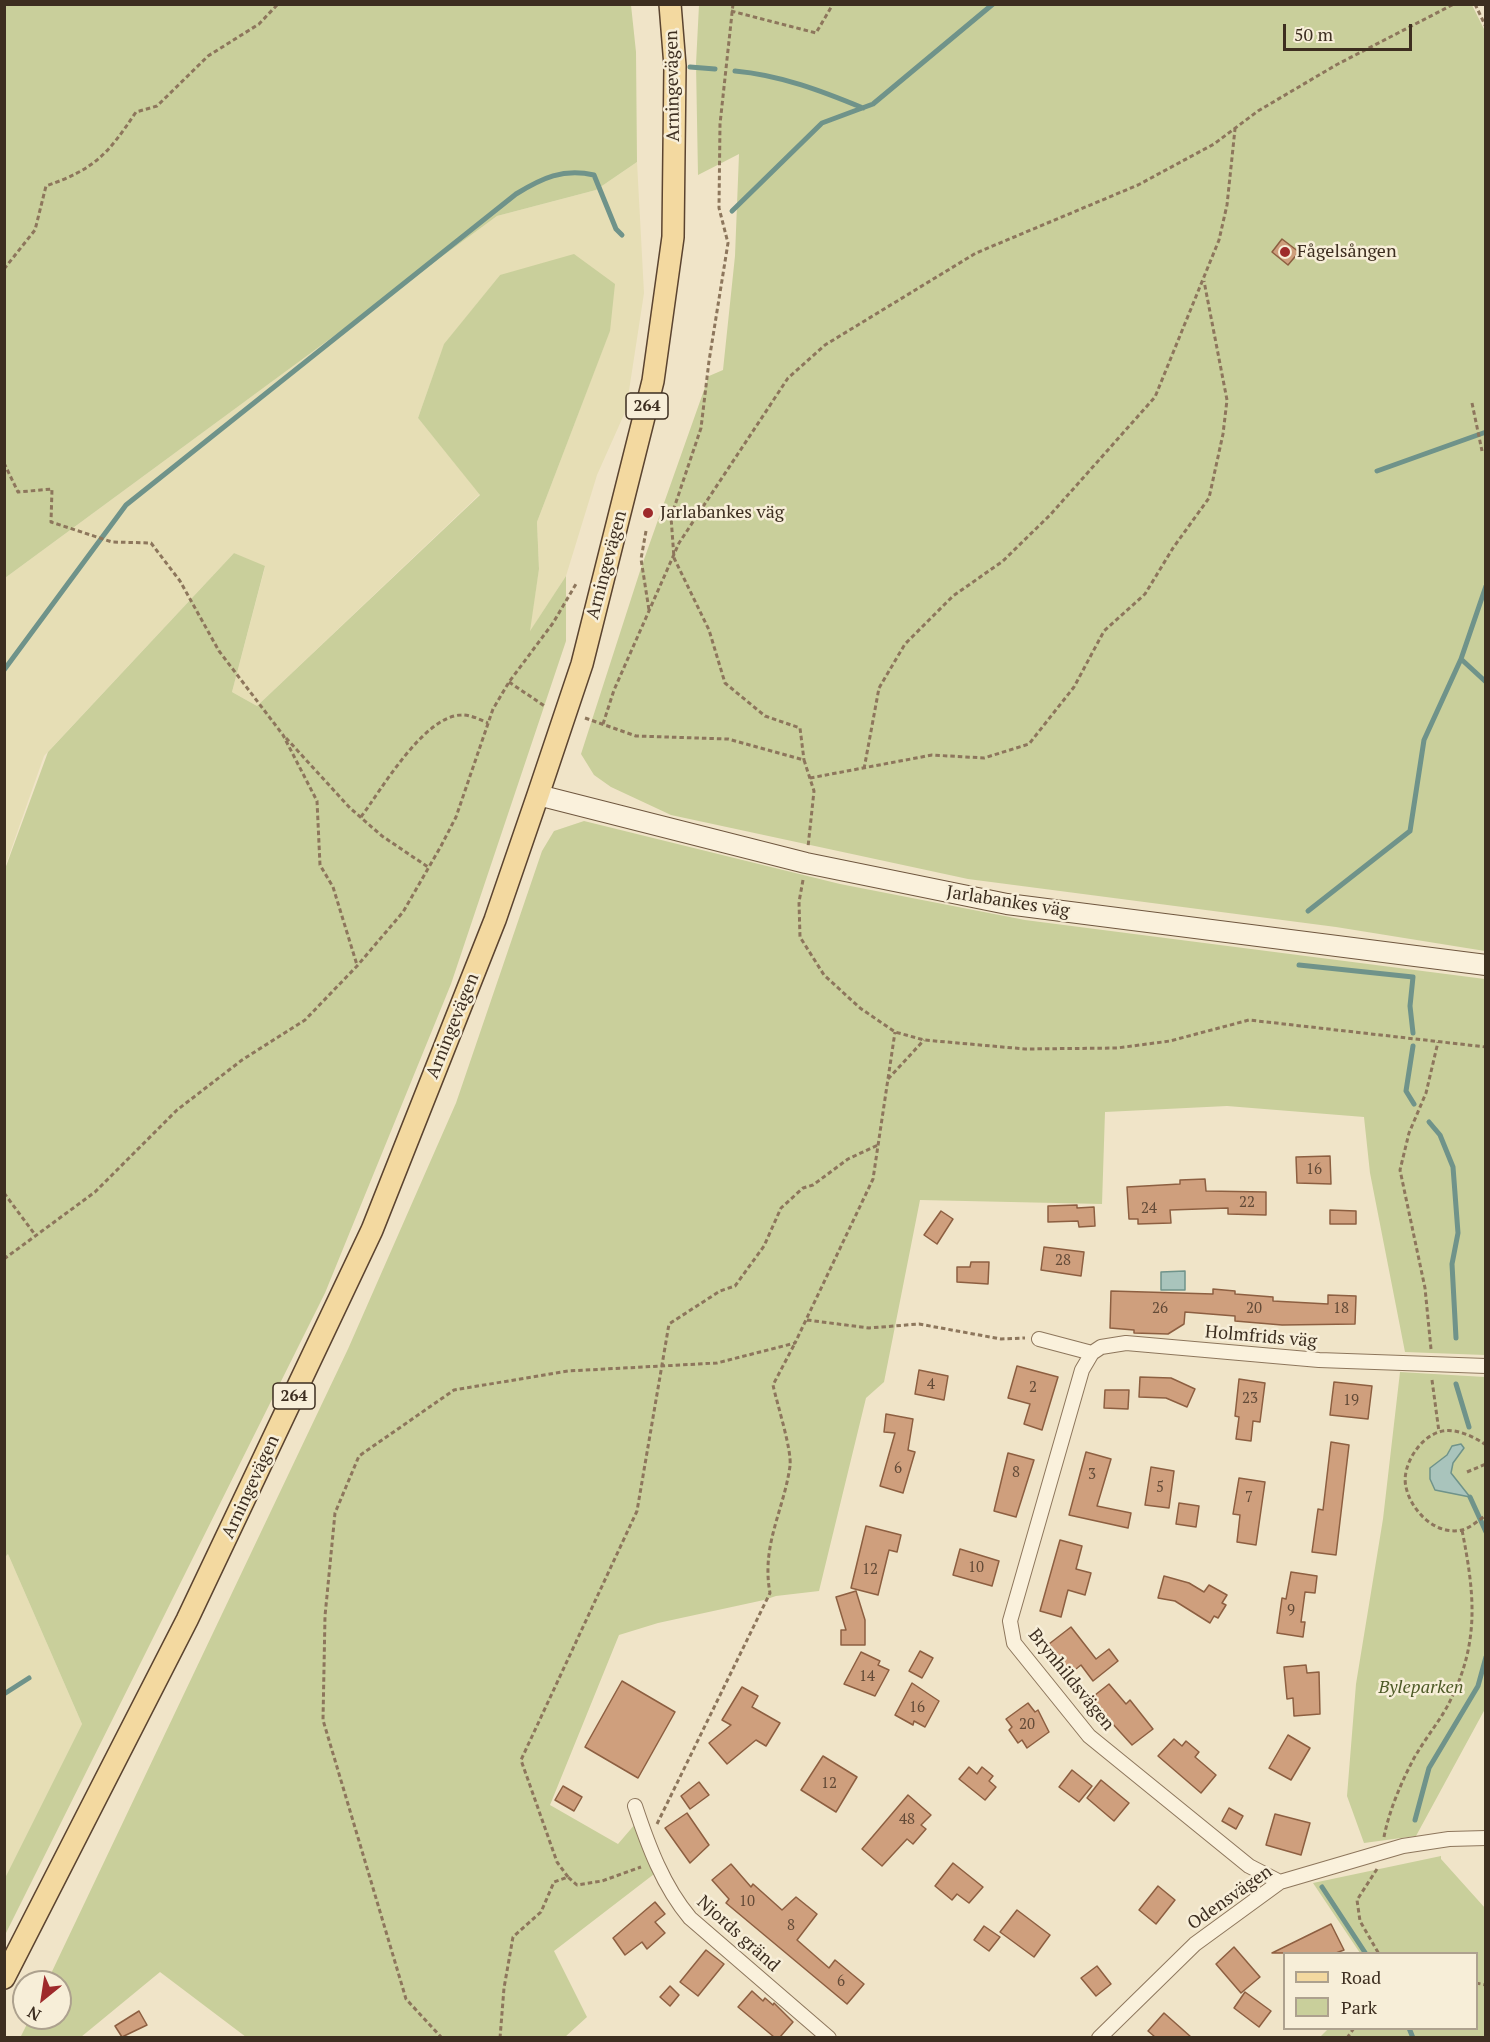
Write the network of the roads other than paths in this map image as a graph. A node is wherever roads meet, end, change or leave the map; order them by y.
1 (670, 4) edge
2 (538, 795) junction
3 (1485, 965) edge
4 (1039, 1339) road end
5 (1092, 1353) junction
6 (1485, 1366) edge
7 (635, 1806) dead end
8 (1485, 1838) edge
9 (1280, 1882) junction
10 (4, 1978) edge
11 (829, 2037) edge
12 (1099, 2037) edge

1 - 2 main road, Arningevägen / 264
2 - 3 main road, Jarlabankes väg
2 - 10 main road, Arningevägen / 264
4 - 5 street
5 - 6 street, Holmfrids väg
5 - 9 street, Brynhildsvägen
7 - 11 street, Njords gränd
8 - 9 street, Odensvägen
9 - 12 street, Odensvägen

